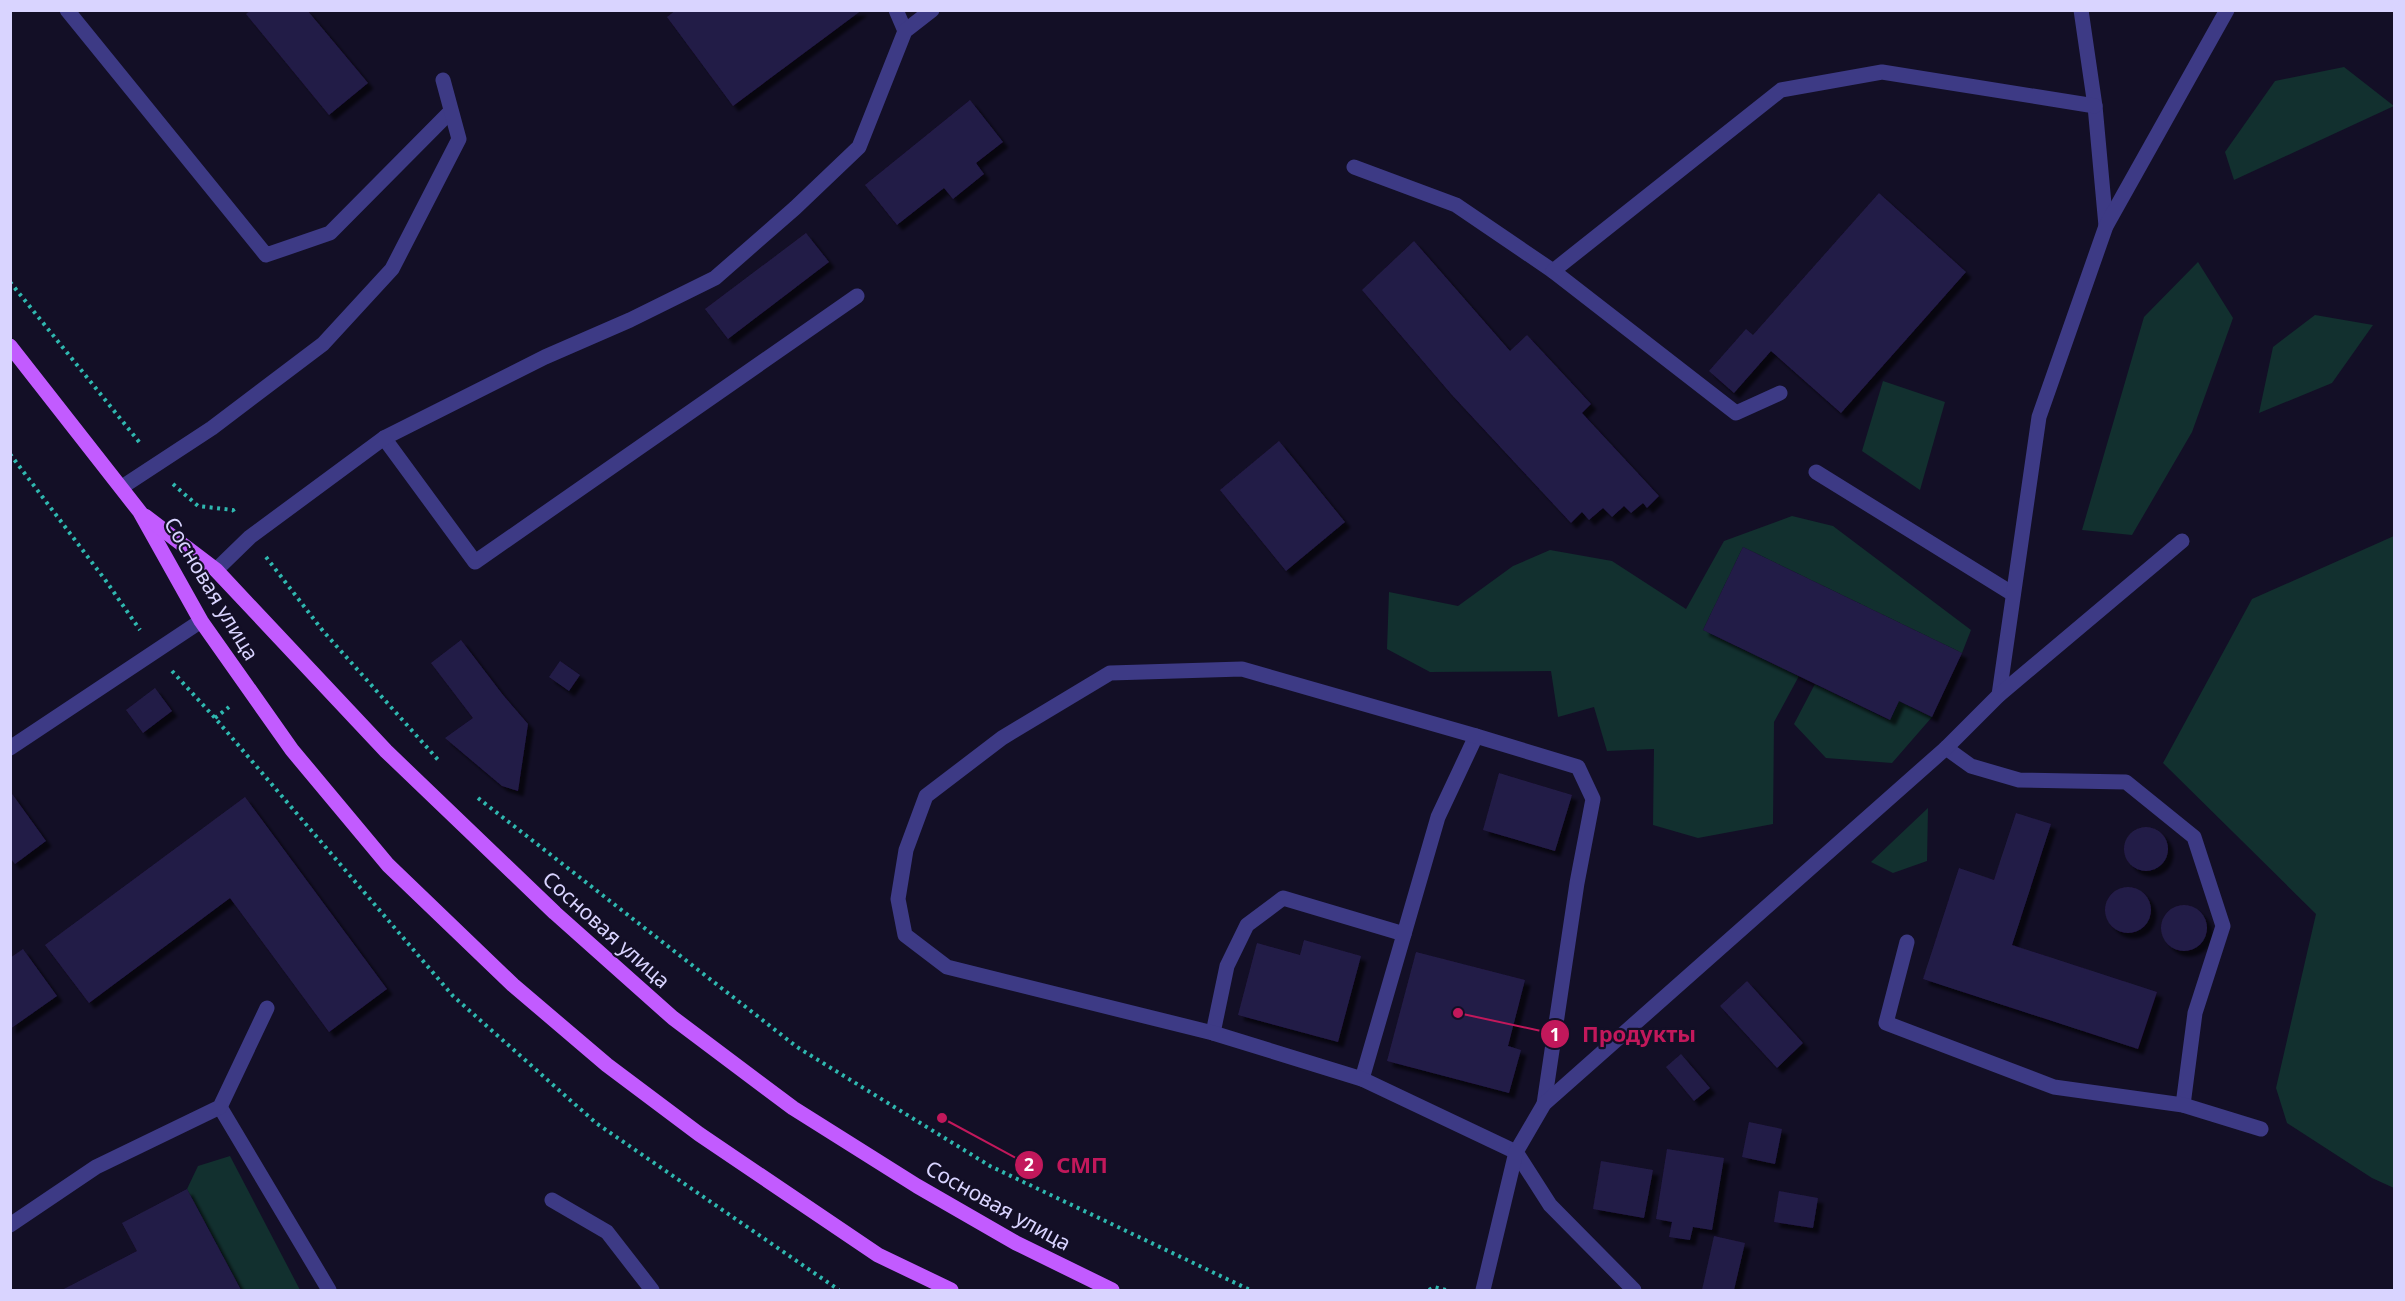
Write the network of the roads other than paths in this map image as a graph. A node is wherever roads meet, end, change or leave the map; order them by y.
1 (67, 10) edge
2 (896, 10) edge
3 (932, 10) edge
4 (2082, 10) edge
5 (2227, 10) edge
6 (905, 31) junction
7 (443, 80) dead end
8 (2095, 106) junction
9 (452, 111) junction
10 (1354, 167) dead end
11 (2106, 226) junction
12 (1553, 271) junction
13 (857, 296) dead end
14 (10, 346) edge
15 (1780, 393) dead end
16 (384, 438) junction
17 (1816, 472) dead end
18 (122, 487) junction
19 (140, 512) junction
20 (2182, 541) dead end
21 (216, 570) junction
22 (2013, 594) junction
23 (201, 621) junction
24 (1999, 695) junction
25 (1476, 736) junction
26 (10, 748) edge
27 (1946, 748) junction
28 (1404, 934) junction
29 (1907, 942) dead end
30 (267, 1008) dead end
31 (1213, 1033) junction
32 (1362, 1079) junction
33 (1544, 1104) junction
34 (2184, 1105) junction
35 (220, 1107) junction
36 (2261, 1129) dead end
37 (1516, 1152) junction
38 (552, 1200) dead end
39 (10, 1225) edge
40 (329, 1290) edge
41 (652, 1290) edge
42 (951, 1290) edge
43 (1112, 1290) edge
44 (1483, 1290) edge
45 (1634, 1290) edge

1 - 9 street
2 - 6 street
3 - 6 street
4 - 8 street
5 - 11 street
6 - 16 street
7 - 9 street
8 - 11 street
8 - 12 street
9 - 18 street
10 - 12 street
11 - 22 street
12 - 15 street
13 - 16 street
14 - 18 main road, Сосновая улица
16 - 21 street
17 - 22 street
18 - 19 main road, Сосновая улица
19 - 21 main road, Сосновая улица
19 - 23 main road, Сосновая улица
20 - 24 street
21 - 43 main road, Сосновая улица
22 - 24 street
23 - 26 street
23 - 42 main road, Сосновая улица
24 - 27 street
25 - 28 street
25 - 31 street
25 - 33 street
27 - 33 street
27 - 34 street
28 - 31 street
28 - 32 street
29 - 34 street
30 - 35 street
31 - 32 street
32 - 37 street
33 - 37 street
34 - 36 street
35 - 39 street
35 - 40 street
37 - 44 street
37 - 45 street
38 - 41 street

